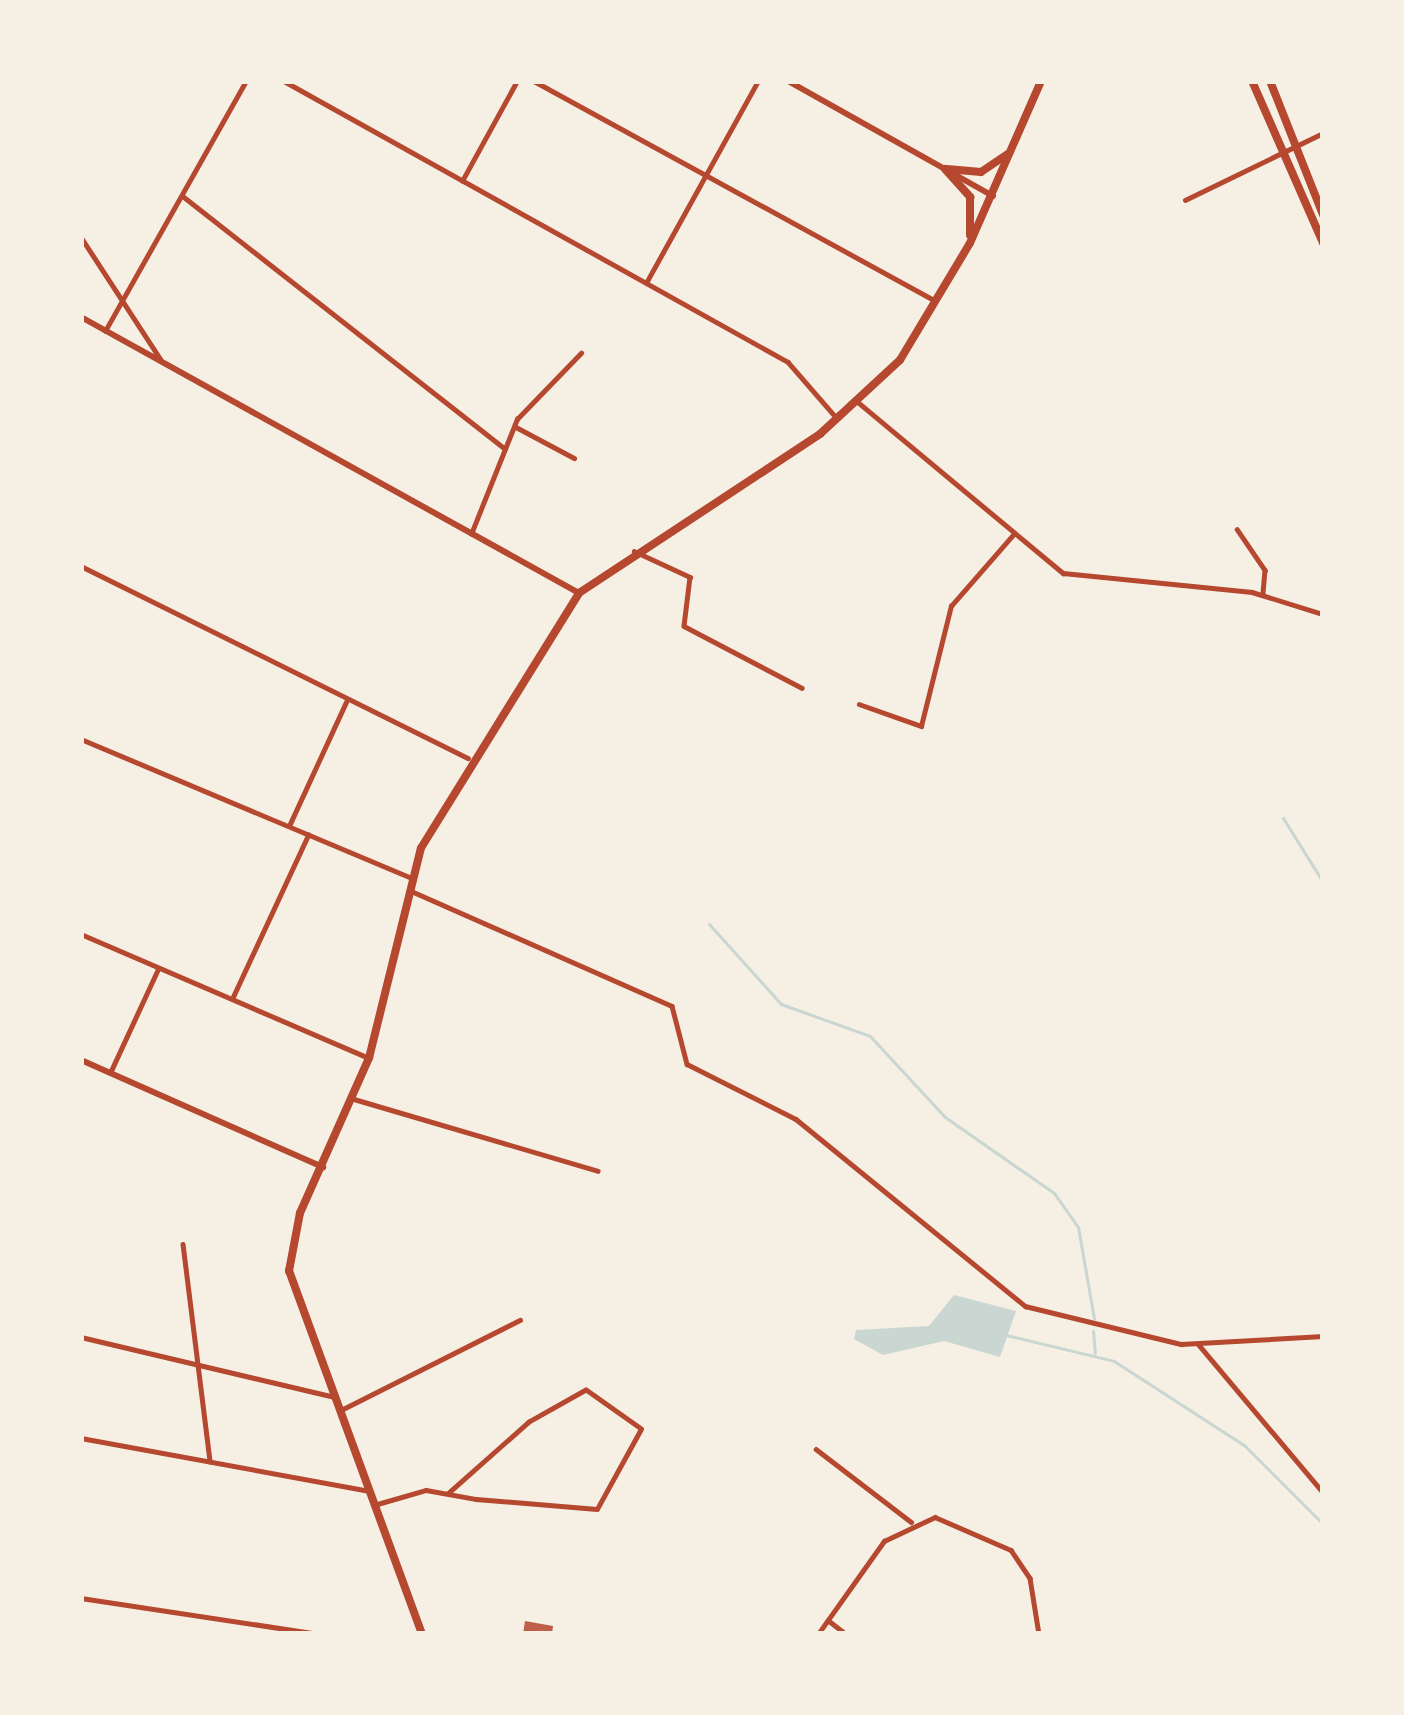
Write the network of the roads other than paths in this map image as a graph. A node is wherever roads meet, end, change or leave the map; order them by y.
1 (246, 81) edge
2 (284, 81) edge
3 (517, 81) edge
4 (534, 81) edge
5 (758, 81) edge
6 (788, 81) edge
7 (1041, 81) edge
8 (1252, 81) edge
9 (1270, 81) edge
10 (1323, 133) edge
11 (1017, 142) junction
12 (1302, 147) junction
13 (1289, 154) junction
14 (945, 169) junction
15 (706, 176) junction
16 (462, 181) junction
17 (993, 196) junction
18 (184, 197) junction
19 (1185, 200) dead end
20 (1323, 215) edge
21 (81, 237) edge
22 (1323, 243) edge
23 (968, 248) junction
24 (646, 283) junction
25 (123, 300) junction
26 (938, 302) junction
27 (81, 317) edge
28 (105, 331) junction
29 (581, 352) dead end
30 (163, 363) junction
31 (859, 403) junction
32 (838, 421) junction
33 (514, 426) junction
34 (505, 448) junction
35 (574, 458) dead end
36 (1237, 529) dead end
37 (471, 534) junction
38 (1013, 535) junction
39 (634, 551) junction
40 (81, 566) edge
41 (579, 593) junction
42 (1263, 594) junction
43 (1323, 614) edge
44 (802, 688) dead end
45 (346, 702) junction
46 (859, 704) dead end
47 (81, 739) edge
48 (467, 758) junction
49 (289, 826) junction
50 (308, 835) junction
51 (412, 878) junction
52 (409, 890) junction
53 (81, 934) edge
54 (159, 967) junction
55 (232, 999) junction
56 (369, 1058) junction
57 (81, 1060) edge
58 (110, 1073) junction
59 (354, 1099) junction
60 (323, 1167) junction
61 (598, 1171) dead end
62 (183, 1244) dead end
63 (520, 1320) dead end
64 (1323, 1336) edge
65 (81, 1337) edge
66 (1199, 1345) junction
67 (200, 1365) junction
68 (331, 1396) junction
69 (338, 1412) junction
70 (81, 1438) edge
71 (816, 1449) dead end
72 (210, 1461) junction
73 (369, 1491) junction
74 (1323, 1492) edge
75 (449, 1493) junction
76 (374, 1505) junction
77 (911, 1522) junction
78 (81, 1598) edge
79 (828, 1620) junction
80 (318, 1634) edge
81 (422, 1634) edge
82 (818, 1634) edge
83 (846, 1634) edge
84 (1039, 1634) edge

1 - 18 street
2 - 16 street
3 - 16 street
4 - 15 street
5 - 15 street
6 - 14 street
7 - 11 main road
8 - 13 main road
9 - 12 main road
10 - 12 street
11 - 14 main road
11 - 17 main road
12 - 13 street
12 - 20 main road
13 - 19 street
13 - 22 main road
14 - 17 street
14 - 23 main road
15 - 24 street
15 - 26 street
16 - 24 street
17 - 23 main road
18 - 25 street
18 - 34 street
21 - 25 street
23 - 26 main road
24 - 32 street
25 - 28 street
25 - 30 street
26 - 31 main road
27 - 28 street
28 - 30 street
29 - 33 street
30 - 37 street
31 - 32 main road
31 - 38 street
32 - 39 main road
33 - 34 street
33 - 35 street
34 - 37 street
36 - 42 street
37 - 41 street
38 - 42 street
38 - 46 street
39 - 41 main road
39 - 44 street
40 - 45 street
41 - 48 main road
42 - 43 street
45 - 48 street
45 - 49 street
47 - 49 street
48 - 51 main road
49 - 50 street
50 - 51 street
50 - 55 street
51 - 52 main road
52 - 56 main road
52 - 66 street
53 - 54 street
54 - 55 street
54 - 58 street
55 - 56 street
56 - 59 main road
57 - 58 street
58 - 60 street
59 - 60 main road
59 - 61 street
60 - 68 main road
62 - 67 street
63 - 69 street
64 - 66 street
65 - 67 street
66 - 74 street
67 - 68 street
67 - 72 street
68 - 69 main road
69 - 73 main road
70 - 72 street
71 - 77 street
72 - 73 street
73 - 76 main road
75 - 75 street
75 - 76 street
76 - 81 main road
77 - 79 street
77 - 84 street
78 - 80 street
79 - 82 street
79 - 83 street

